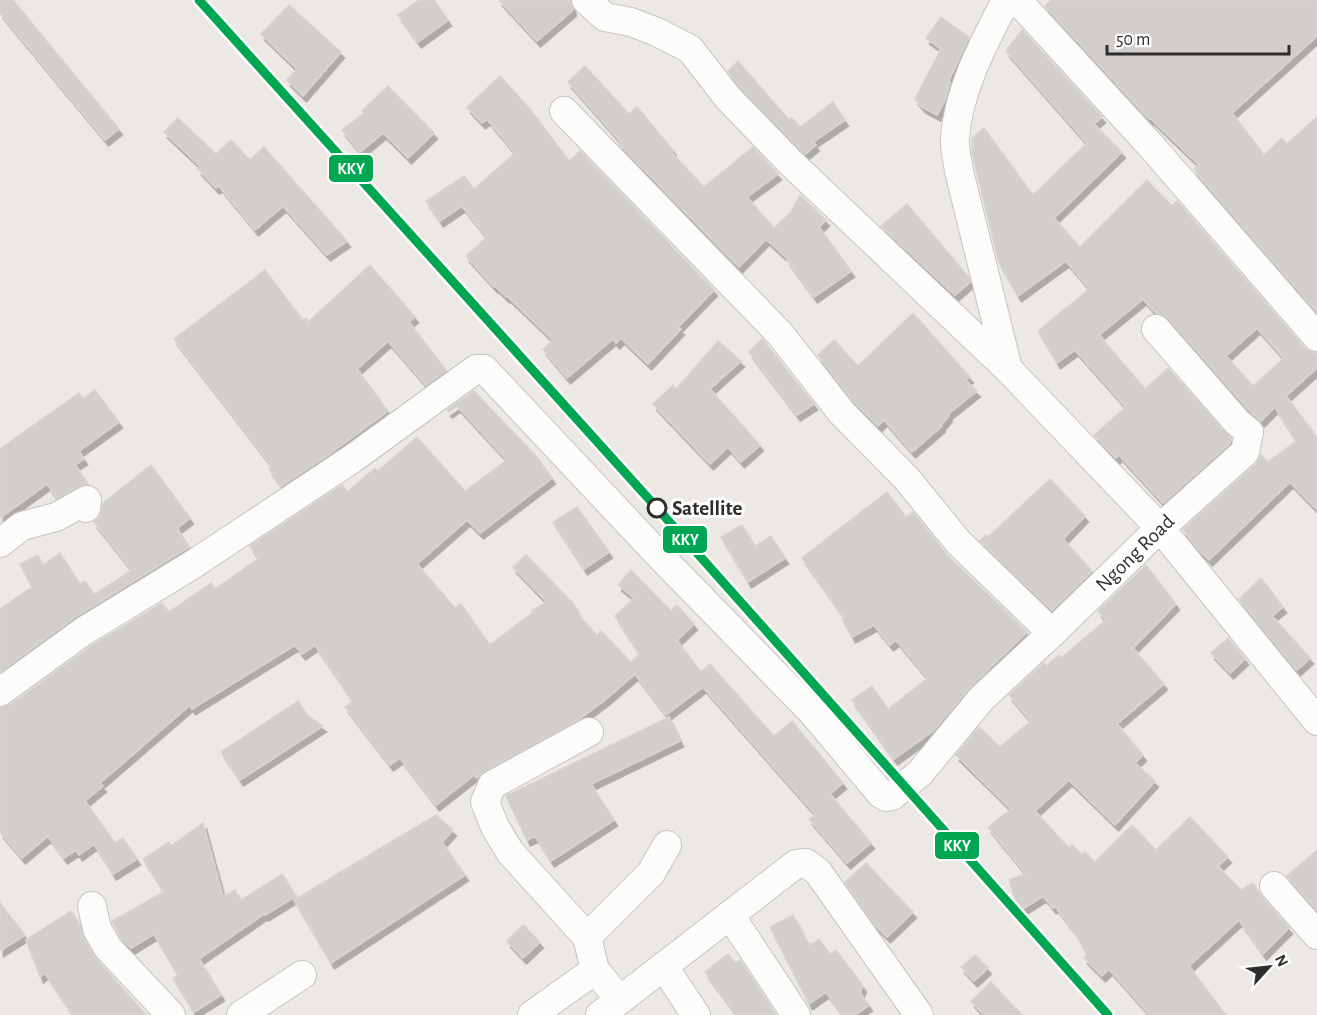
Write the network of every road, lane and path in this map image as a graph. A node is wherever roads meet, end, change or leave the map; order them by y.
1 (586, 0) edge
2 (1005, 3) edge
3 (564, 111) dead end
4 (1156, 329) dead end
5 (1317, 337) edge
6 (1008, 369) junction
7 (86, 508) dead end
8 (1160, 528) junction
9 (0, 543) edge
10 (1053, 633) junction
11 (0, 692) edge
12 (1317, 721) edge
13 (589, 732) dead end
14 (667, 845) dead end
15 (1274, 886) dead end
16 (92, 906) dead end
17 (730, 915) junction
18 (1317, 935) edge
19 (587, 938) junction
20 (664, 967) junction
21 (595, 970) junction
22 (302, 975) dead end
23 (610, 1007) edge
24 (171, 1015) edge
25 (241, 1015) edge
26 (532, 1015) edge
27 (696, 1015) edge
28 (796, 1015) edge
29 (919, 1015) edge

1 - 6 street
2 - 5 street
2 - 6 street
3 - 10 street
4 - 8 street, Ngong Road
6 - 8 street
7 - 9 street
8 - 10 street, Ngong Road
8 - 12 street
10 - 11 street, Ngong Road
13 - 19 street
14 - 19 street
15 - 18 street
16 - 24 street
17 - 20 street
17 - 28 street
17 - 29 street
19 - 21 street
20 - 23 street
20 - 27 street
21 - 23 street
21 - 26 street
22 - 25 street

